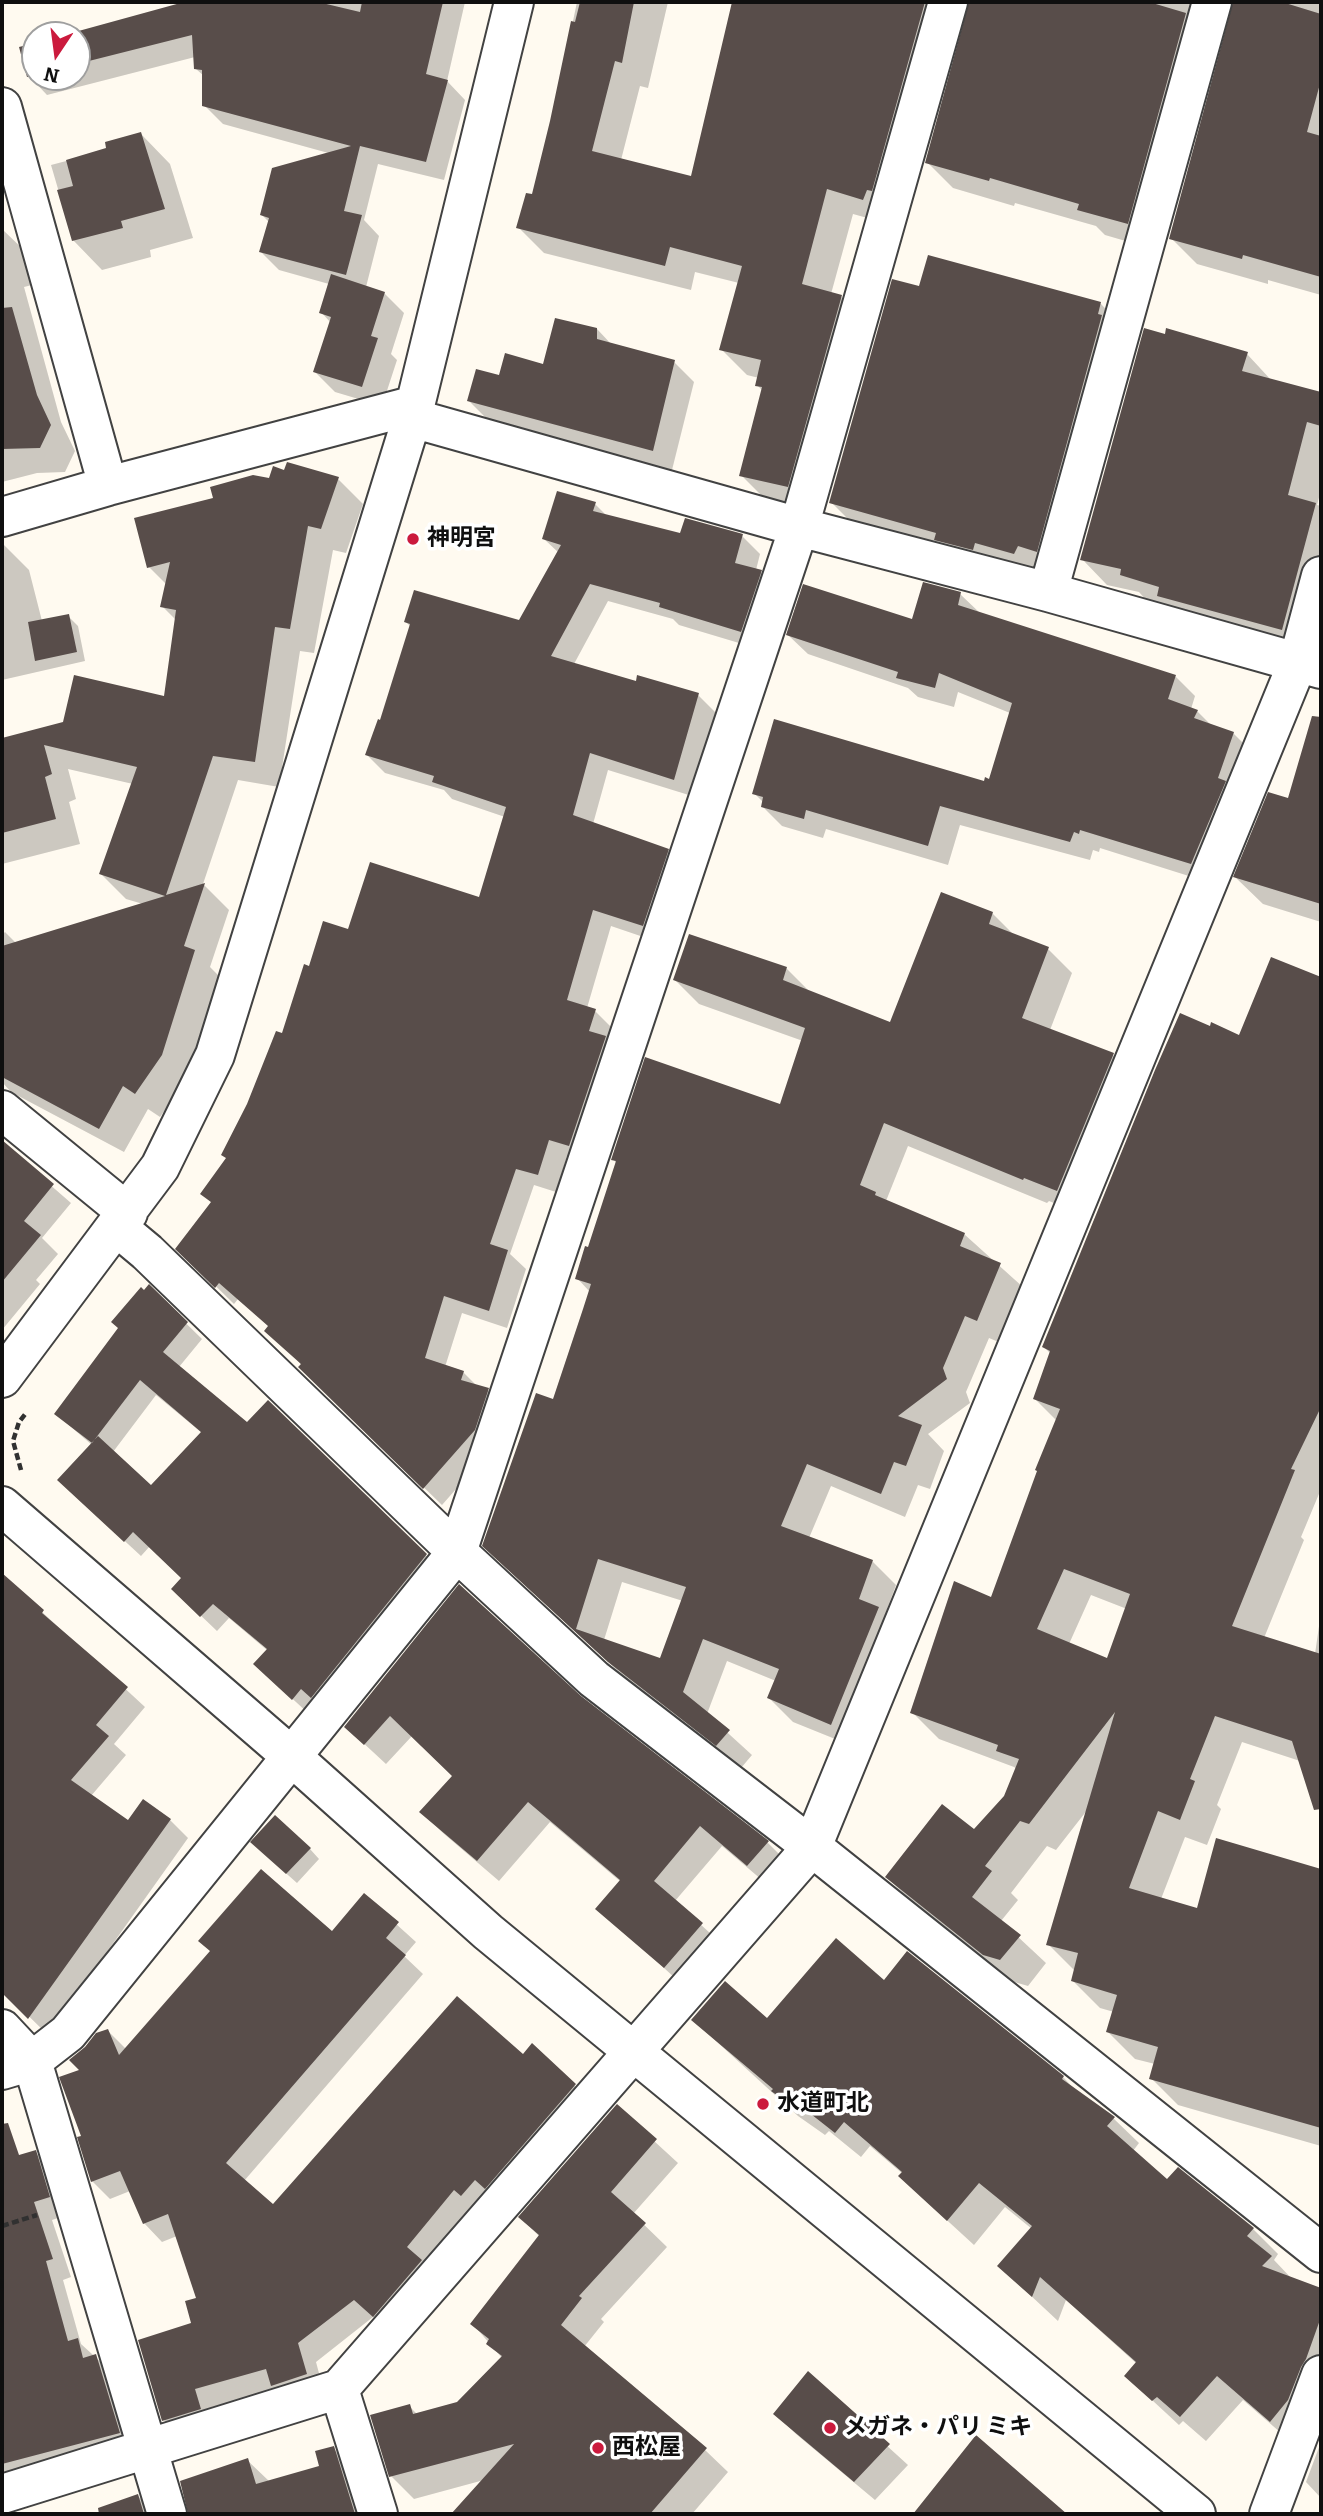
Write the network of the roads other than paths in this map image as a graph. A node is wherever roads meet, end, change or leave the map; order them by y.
1 (514, 2) edge
2 (948, 2) edge
3 (1212, 2) edge
4 (2, 107) edge
5 (414, 412) junction
6 (108, 486) junction
7 (2, 517) edge
8 (799, 527) junction
9 (1321, 576) edge
10 (1048, 592) junction
11 (1309, 665) edge
12 (2, 1110) edge
13 (122, 1220) junction
14 (2, 1378) edge
15 (2, 1506) edge
16 (457, 1552) junction
17 (291, 1756) junction
18 (812, 1847) junction
19 (2, 2029) edge
20 (633, 2050) junction
21 (17, 2065) edge
22 (1321, 2253) edge
23 (1321, 2375) edge
24 (339, 2389) junction
25 (147, 2449) junction
26 (2, 2494) edge
27 (167, 2514) edge
28 (378, 2514) edge
29 (1196, 2514) edge
30 (1269, 2514) edge

1 - 5 street
2 - 8 street
3 - 10 street
4 - 6 street
5 - 6 street
5 - 8 street
5 - 13 street
6 - 7 street
8 - 10 street
8 - 16 street
9 - 11 street
10 - 11 street
11 - 18 street
12 - 13 street
13 - 14 street
13 - 16 street
15 - 17 street
16 - 17 street
16 - 18 street
17 - 20 street
17 - 21 street
18 - 20 street
18 - 22 street
19 - 21 street
20 - 24 street
20 - 29 street
21 - 25 street
23 - 30 street
24 - 25 street
24 - 28 street
25 - 26 street
25 - 27 street

